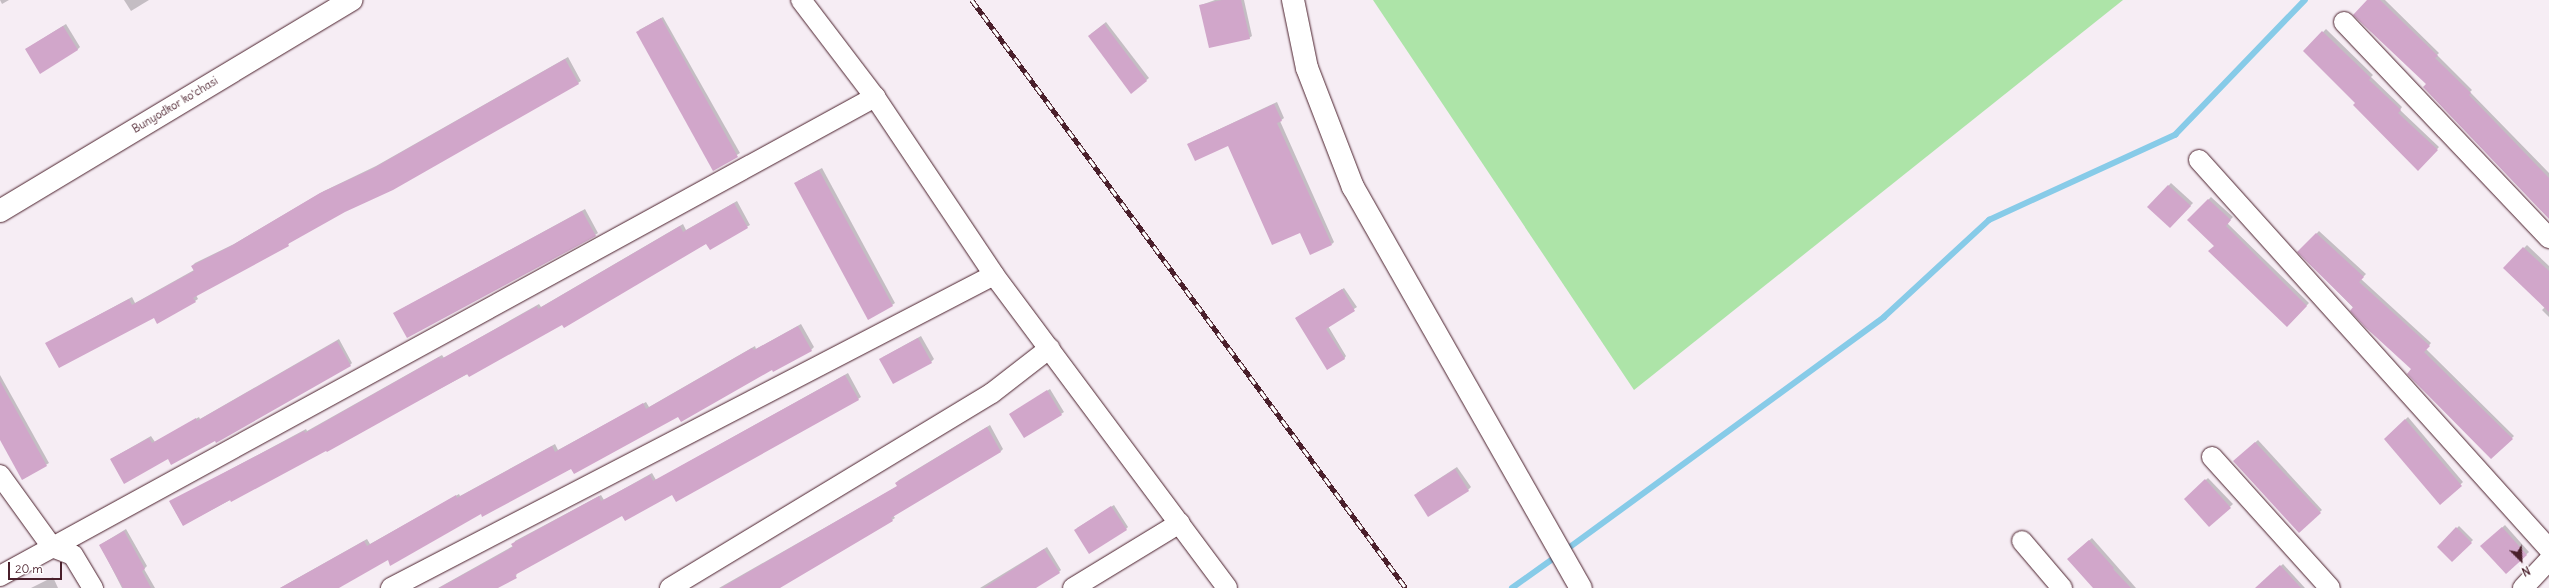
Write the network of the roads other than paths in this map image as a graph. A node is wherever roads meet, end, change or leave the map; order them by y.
1 (350, 0) edge
2 (801, 0) edge
3 (1294, 0) edge
4 (2344, 22) dead end
5 (876, 97) junction
6 (2199, 160) dead end
7 (0, 211) edge
8 (2549, 238) edge
9 (994, 275) junction
10 (1050, 348) junction
11 (2212, 457) dead end
12 (0, 475) edge
13 (1180, 524) junction
14 (2022, 541) dead end
15 (52, 547) junction
16 (2549, 549) edge
17 (2546, 569) edge
18 (0, 576) edge
19 (1578, 583) edge
20 (93, 588) edge
21 (390, 588) edge
22 (670, 588) edge
23 (1073, 588) edge
24 (1227, 588) edge
25 (2062, 588) edge
26 (2330, 588) edge
27 (2523, 588) edge

1 - 7 main road, Bunyodkor koʻchasi
2 - 5 street
3 - 19 main road
4 - 8 street
5 - 9 street
5 - 15 street
6 - 16 street
9 - 10 street
9 - 21 street
10 - 13 street
10 - 22 street
11 - 26 street
12 - 15 street
13 - 23 street
13 - 24 street
14 - 25 street
15 - 18 street
15 - 20 street
17 - 27 street

